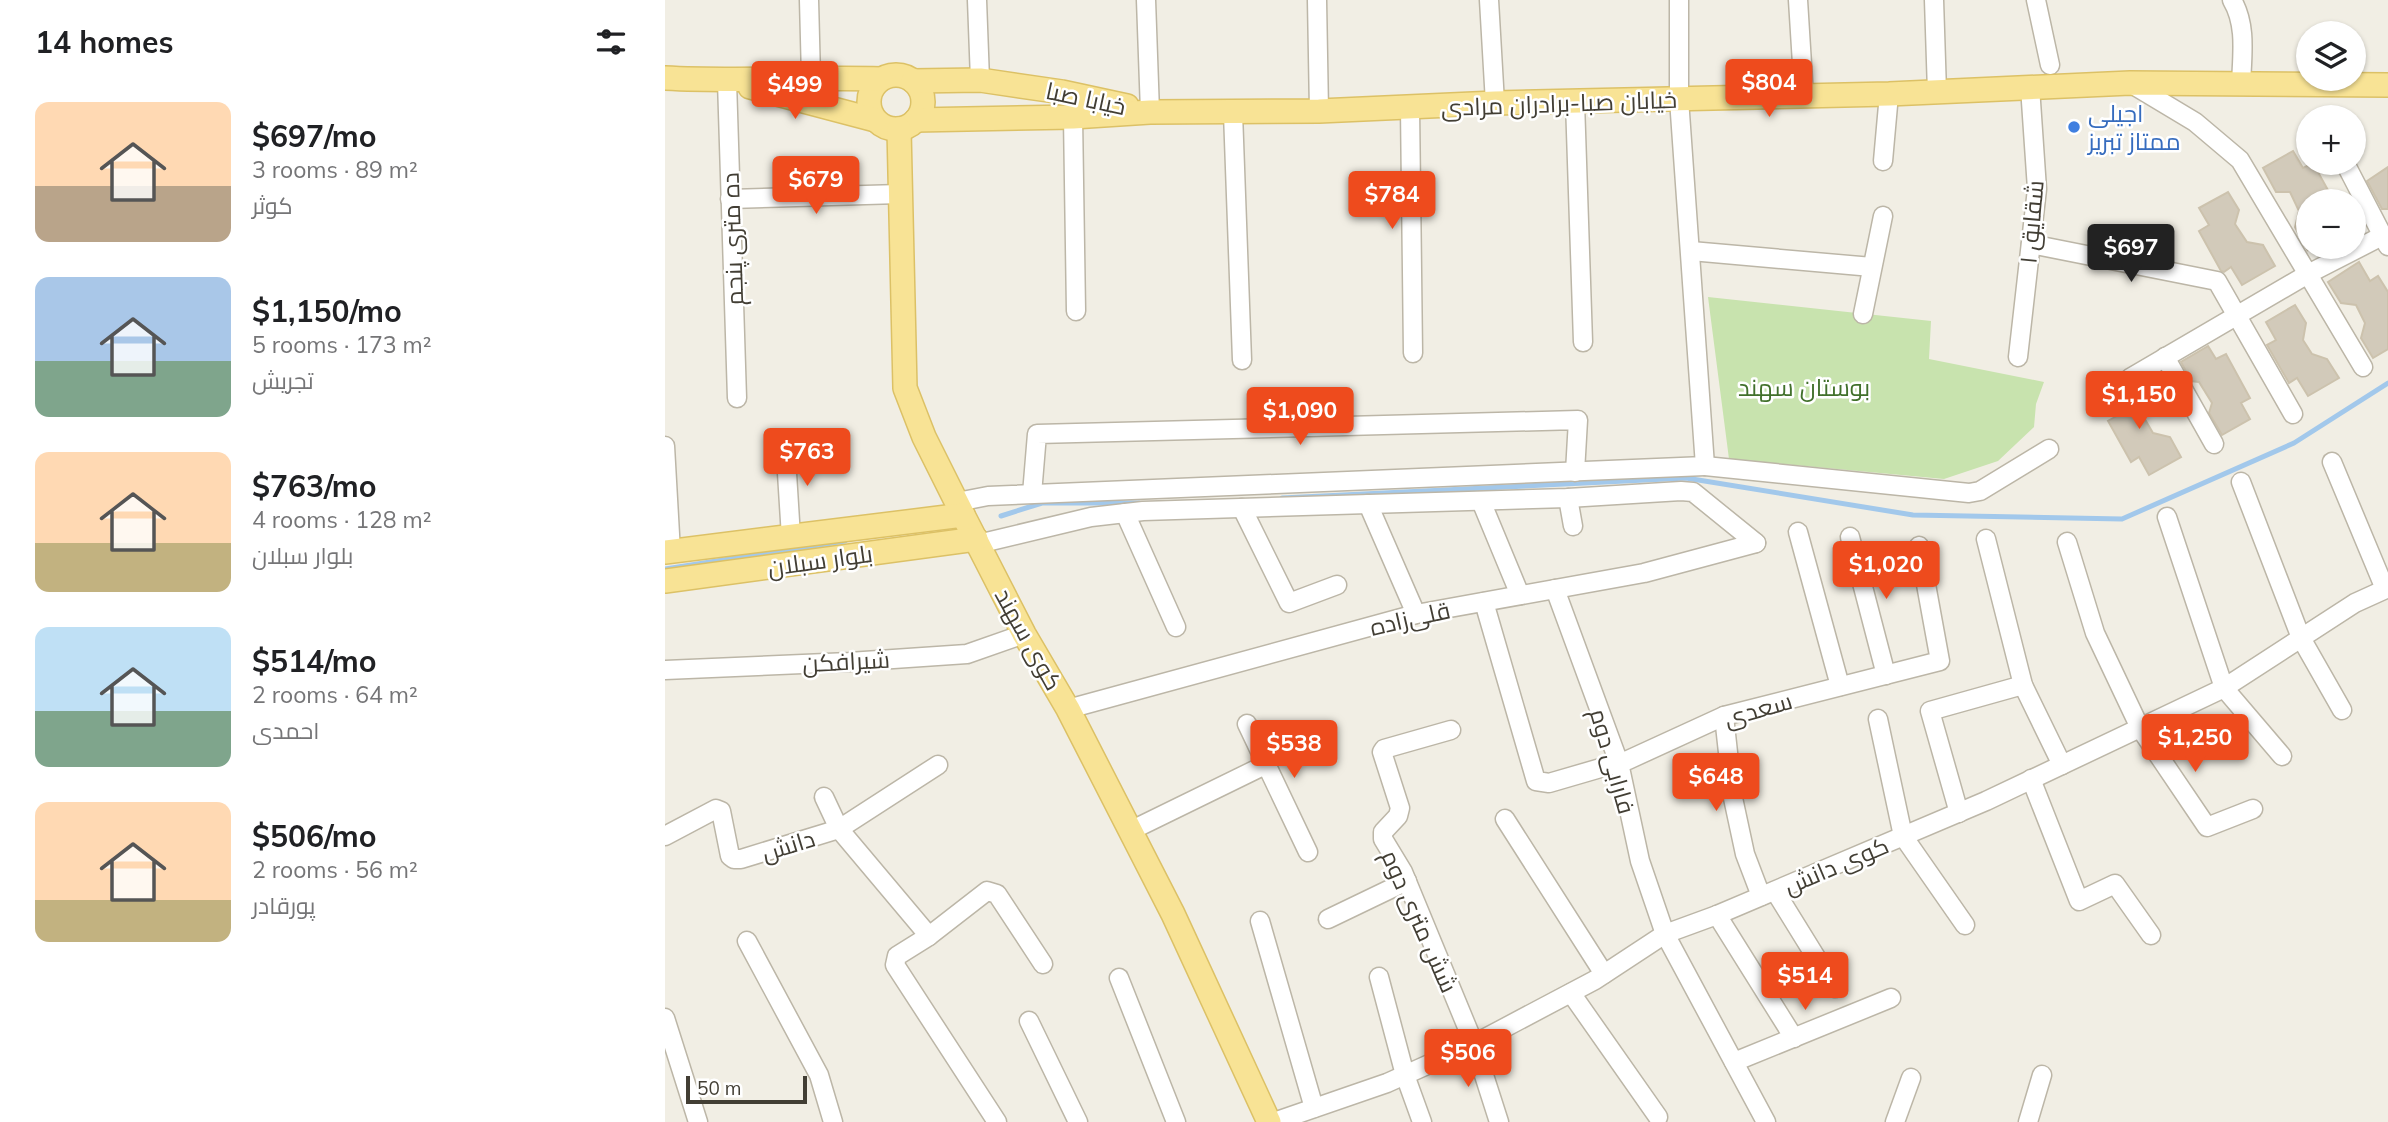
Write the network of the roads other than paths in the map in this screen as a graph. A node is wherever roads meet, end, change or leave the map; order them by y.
1 (809, 0) edge
2 (977, 0) edge
3 (1146, 0) edge
4 (1317, 0) edge
5 (1489, 0) edge
6 (1679, 0) edge
7 (1798, 0) edge
8 (1934, 0) edge
9 (2036, 0) edge
10 (2232, 0) edge
11 (2050, 65) dead end
12 (811, 77) junction
13 (665, 79) edge
14 (881, 79) junction
15 (980, 80) junction
16 (727, 81) junction
17 (913, 81) junction
18 (2130, 83) junction
19 (2241, 84) junction
20 (2388, 85) edge
21 (2030, 88) junction
22 (1937, 92) junction
23 (1888, 94) junction
24 (1804, 96) junction
25 (1679, 99) junction
26 (1575, 102) junction
27 (1495, 103) junction
28 (1410, 108) junction
29 (1319, 111) junction
30 (1150, 112) junction
31 (1233, 113) junction
32 (1073, 117) junction
33 (875, 120) junction
34 (908, 125) junction
35 (1882, 161) dead end
36 (2350, 175) edge
37 (900, 194) junction
38 (730, 199) junction
39 (1883, 216) dead end
40 (2385, 241) edge
41 (2031, 244) junction
42 (1691, 251) junction
43 (1872, 267) junction
44 (2308, 274) junction
45 (1076, 311) dead end
46 (1863, 314) dead end
47 (2236, 316) junction
48 (1583, 342) dead end
49 (1413, 353) dead end
50 (2018, 357) dead end
51 (2165, 357) junction
52 (1242, 360) dead end
53 (2363, 367) dead end
54 (2130, 378) dead end
55 (737, 398) dead end
56 (2293, 414) dead end
57 (785, 442) dead end
58 (2214, 444) dead end
59 (665, 446) edge
60 (2049, 449) dead end
61 (2332, 462) dead end
62 (1705, 466) junction
63 (1575, 472) junction
64 (2241, 482) dead end
65 (1032, 494) junction
66 (1568, 498) junction
67 (1481, 500) junction
68 (1368, 504) junction
69 (1242, 508) junction
70 (960, 509) junction
71 (1125, 513) junction
72 (2167, 517) dead end
73 (1573, 526) dead end
74 (1798, 532) dead end
75 (791, 537) junction
76 (1850, 537) dead end
77 (1986, 539) dead end
78 (977, 541) junction
79 (2067, 542) dead end
80 (1919, 546) dead end
81 (668, 552) edge
82 (665, 581) edge
83 (1337, 585) dead end
84 (1555, 589) junction
85 (2386, 589) edge
86 (1520, 595) junction
87 (1483, 602) junction
88 (1416, 614) junction
89 (1176, 627) dead end
90 (1024, 634) junction
91 (2301, 638) junction
92 (665, 670) edge
93 (1886, 675) junction
94 (2023, 684) junction
95 (1840, 686) junction
96 (2224, 688) junction
97 (1068, 709) junction
98 (2342, 710) dead end
99 (1724, 716) junction
100 (1878, 719) dead end
101 (1247, 724) dead end
102 (2140, 727) junction
103 (1451, 730) dead end
104 (2282, 756) dead end
105 (1619, 763) junction
106 (938, 765) dead end
107 (1265, 765) junction
108 (2062, 765) junction
109 (2031, 779) junction
110 (824, 797) dead end
111 (2253, 809) dead end
112 (1959, 813) junction
113 (1506, 819) dead end
114 (839, 830) junction
115 (1130, 831) junction
116 (665, 836) edge
117 (1903, 836) junction
118 (1308, 852) dead end
119 (1407, 881) junction
120 (1768, 894) junction
121 (1717, 915) junction
122 (1328, 919) dead end
123 (1260, 921) dead end
124 (1965, 925) dead end
125 (1665, 934) junction
126 (2151, 935) dead end
127 (929, 936) junction
128 (747, 941) dead end
129 (1043, 964) dead end
130 (1604, 974) junction
131 (1119, 978) dead end
132 (1379, 978) dead end
133 (1835, 988) dead end
134 (1571, 993) junction
135 (1891, 998) dead end
136 (665, 1017) edge
137 (1029, 1021) dead end
138 (1794, 1038) junction
139 (1474, 1044) junction
140 (1734, 1062) junction
141 (1405, 1075) junction
142 (2042, 1075) dead end
143 (1910, 1078) dead end
144 (1314, 1108) junction
145 (1658, 1117) dead end
146 (698, 1122) edge
147 (833, 1122) edge
148 (997, 1122) edge
149 (1078, 1122) edge
150 (1176, 1122) edge
151 (1272, 1122) edge
152 (1422, 1122) edge
153 (1499, 1122) edge
154 (1766, 1122) edge
155 (1895, 1122) edge
156 (2028, 1122) edge

1 - 12 street
2 - 15 street
3 - 30 street
4 - 29 street
5 - 27 street
6 - 25 street
7 - 24 street
8 - 22 street
9 - 11 street
10 - 19 street
12 - 14 main road
12 - 16 main road
13 - 16 main road
14 - 17 main road
14 - 33 main road
15 - 17 main road, خیابا صبا
15 - 30 main road, خیابا صبا
16 - 33 main road
16 - 38 street, ده متری پنجم
17 - 34 main road
18 - 19 main road, خیابان صبا-برادران مرادی
18 - 21 main road, خیابان صبا-برادران مرادی
18 - 44 street
19 - 20 main road, خیابان صبا-برادران مرادی
21 - 22 main road, خیابان صبا-برادران مرادی
21 - 41 street, شقایق ۱
22 - 23 main road, خیابان صبا-برادران مرادی
23 - 24 main road, خیابان صبا-برادران مرادی
23 - 35 street
24 - 25 main road, خیابان صبا-برادران مرادی
25 - 26 main road, خیابان صبا-برادران مرادی
25 - 42 street
26 - 27 main road, خیابان صبا-برادران مرادی
26 - 48 street
27 - 28 main road, خیابان صبا-برادران مرادی
28 - 29 main road, خیابان صبا-برادران مرادی
28 - 49 street
29 - 31 main road, خیابان صبا-برادران مرادی
30 - 31 main road, خیابان صبا-برادران مرادی
30 - 32 main road, خیابا صبا
31 - 52 street
32 - 34 main road, خیابا صبا
32 - 45 street
33 - 34 main road
34 - 37 main road, کوی سهند
36 - 40 street
37 - 38 street
37 - 70 main road, کوی سهند
38 - 55 street, ده متری پنجم
39 - 43 street
40 - 44 street
41 - 47 street
41 - 50 street, شقایق ۱
42 - 43 street
42 - 62 street
43 - 46 street
44 - 47 street
44 - 53 street
47 - 51 street
47 - 56 street
51 - 54 street
51 - 58 street
57 - 75 street
59 - 81 street
60 - 62 street
61 - 85 street
62 - 63 street
63 - 65 street
63 - 65 street
64 - 91 street
65 - 70 street
66 - 67 street
66 - 73 street
66 - 84 street, قلی‌زاده
67 - 68 street
67 - 86 street
68 - 69 street
68 - 88 street
69 - 71 street
69 - 83 street
70 - 75 main road, بلوار سبلان
70 - 78 main road, کوی سهند
71 - 78 street
71 - 89 street
72 - 96 street
74 - 95 street
75 - 81 main road, بلوار سبلان
76 - 93 street
77 - 94 street
78 - 82 main road, بلوار سبلان
78 - 90 main road, کوی سهند
79 - 102 street
80 - 93 street, سعدی
84 - 86 street, قلی‌زاده
84 - 105 street, فارابی دوم
85 - 91 street, کوی دانش
86 - 87 street, قلی‌زاده
87 - 88 street, قلی‌زاده
87 - 105 street, سعدی
88 - 97 street, قلی‌زاده
90 - 92 street, شیر‌افکن
90 - 97 main road, کوی سهند
91 - 96 street, کوی دانش
91 - 98 street
93 - 95 street, سعدی
94 - 108 street
94 - 112 street
95 - 99 street, سعدی
96 - 102 street, کوی دانش
96 - 104 street
97 - 115 main road, کوی سهند
99 - 105 street, سعدی
99 - 120 street
100 - 117 street
101 - 107 street
102 - 108 street, کوی دانش
102 - 111 street
103 - 119 street, شش متری دوم
105 - 125 street, فارابی دوم
106 - 114 street, دانش
107 - 115 street
107 - 118 street
108 - 109 street, کوی دانش
109 - 112 street, کوی دانش
109 - 126 street
110 - 114 street
112 - 117 street, کوی دانش
113 - 130 street
114 - 116 street, دانش
114 - 127 street
115 - 151 main road, کوی سهند
117 - 120 street, کوی دانش
117 - 124 street
119 - 122 street
119 - 139 street, شش متری دوم
120 - 121 street, کوی دانش
120 - 133 street
121 - 125 street, کوی دانش
121 - 138 street
123 - 144 street
125 - 130 street, کوی دانش
125 - 140 street, فارابی دوم
127 - 129 street
127 - 148 street
128 - 147 street
130 - 134 street, کوی دانش
131 - 150 street
132 - 141 street
134 - 139 street, کوی دانش
134 - 145 street
135 - 138 street
136 - 146 street
137 - 149 street
138 - 140 street
139 - 141 street, کوی دانش
139 - 153 street, شش متری دوم
140 - 154 street, فارابی دوم
141 - 144 street, کوی دانش
141 - 152 street
142 - 156 street
143 - 155 street
144 - 151 street, کوی دانش

